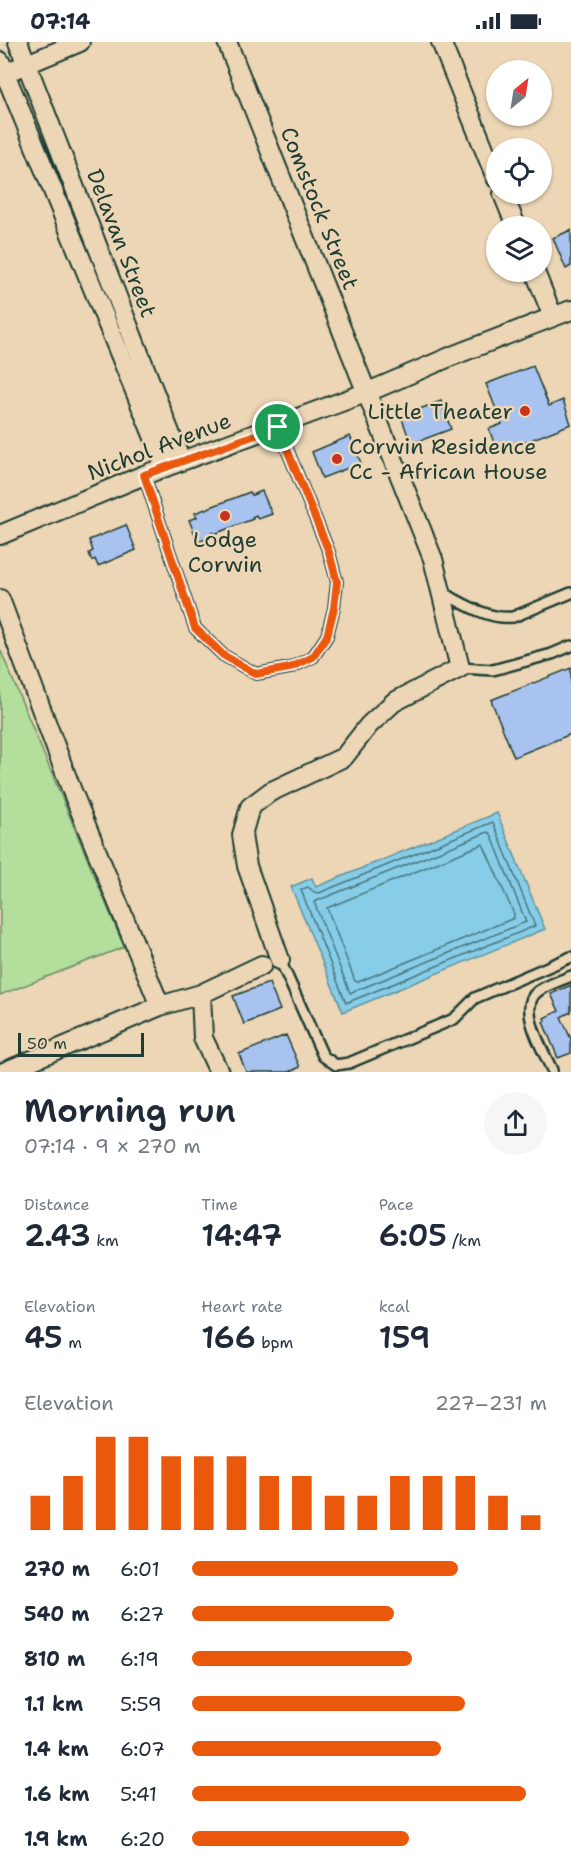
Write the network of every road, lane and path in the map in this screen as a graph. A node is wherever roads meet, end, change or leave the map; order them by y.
1 (18, 42) edge
2 (80, 42) edge
3 (227, 42) edge
4 (441, 42) edge
5 (27, 64) junction
6 (2, 69) edge
7 (486, 153) edge
8 (539, 282) edge
9 (571, 310) edge
10 (553, 317) junction
11 (368, 392) junction
12 (278, 427) junction
13 (173, 464) junction
14 (144, 475) junction
15 (0, 535) edge
16 (443, 593) junction
17 (571, 593) edge
18 (0, 599) edge
19 (571, 646) edge
20 (460, 668) junction
21 (571, 957) edge
22 (280, 960) joint
23 (262, 965) dead end
24 (571, 976) edge
25 (209, 990) junction
26 (160, 1006) junction
27 (552, 1070) dead end
28 (4, 1072) edge
29 (219, 1072) edge

1 - 5 street, Delavan Street
2 - 5 street
3 - 11 street, Comstock Street
4 - 7 street
5 - 6 street
5 - 13 street, Delavan Street
6 - 13 street, Delavan Street
8 - 10 street
9 - 10 street, Nichol Avenue
10 - 11 street, Nichol Avenue
11 - 12 street, Nichol Avenue
11 - 16 street, Comstock Street
12 - 13 street, Nichol Avenue
12 - 14 lane
13 - 14 street, Nichol Avenue
14 - 15 street, Nichol Avenue
16 - 17 lane
16 - 20 street, Comstock Street
18 - 26 street
19 - 20 lane
20 - 22 street
21 - 22 lane
23 - 25 street
24 - 27 lane
25 - 26 street
25 - 29 street
26 - 28 street

